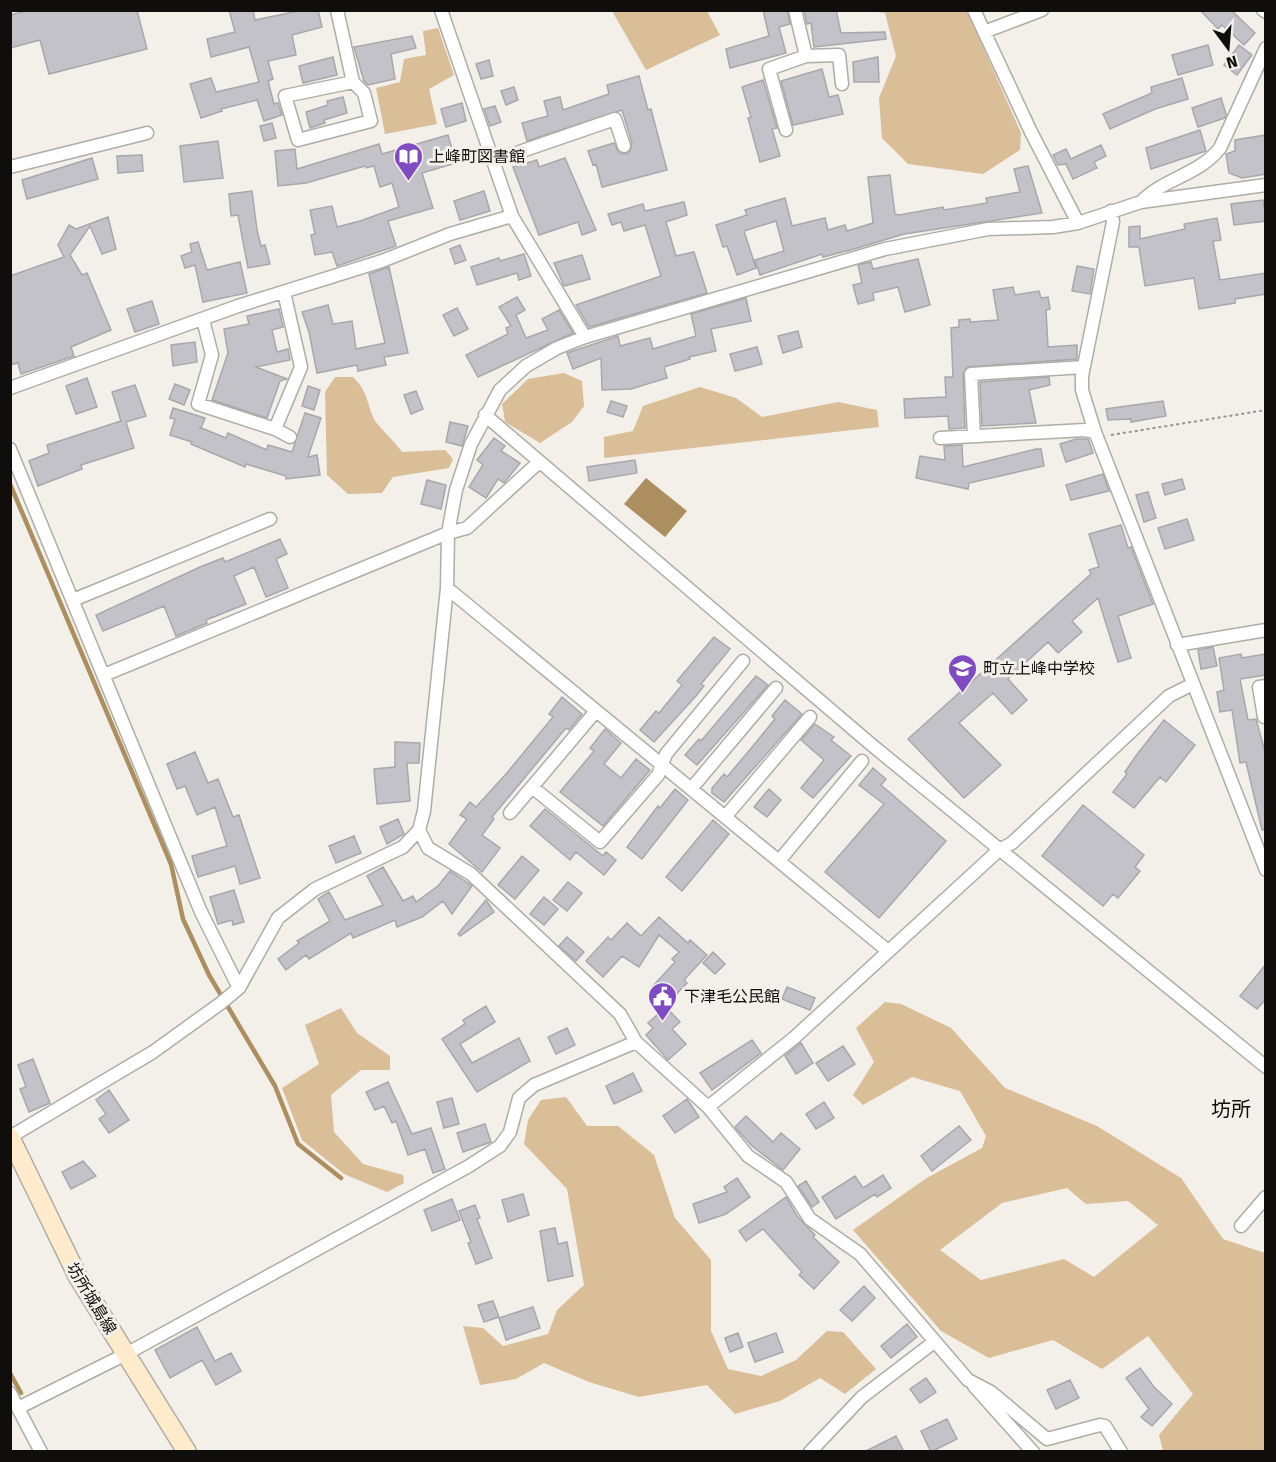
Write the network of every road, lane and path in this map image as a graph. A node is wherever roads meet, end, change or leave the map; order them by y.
1 (338, 10) edge
2 (441, 10) edge
3 (795, 10) edge
4 (974, 10) edge
5 (1042, 10) edge
6 (984, 32) junction
7 (1266, 48) edge
8 (806, 56) junction
9 (353, 82) junction
10 (842, 84) dead end
11 (786, 130) dead end
12 (147, 133) dead end
13 (624, 146) dead end
14 (493, 161) junction
15 (10, 167) edge
16 (1266, 185) edge
17 (1141, 202) junction
18 (1111, 211) junction
19 (512, 216) junction
20 (1078, 223) junction
21 (284, 292) junction
22 (203, 321) junction
23 (585, 337) junction
24 (1084, 368) junction
25 (10, 388) edge
26 (1266, 410) edge
27 (485, 415) junction
28 (275, 429) junction
29 (1095, 432) junction
30 (290, 436) dead end
31 (974, 436) junction
32 (940, 438) dead end
33 (10, 449) edge
34 (538, 463) junction
35 (270, 519) dead end
36 (448, 533) junction
37 (447, 588) junction
38 (73, 600) junction
39 (1266, 630) edge
40 (1177, 645) junction
41 (744, 660) dead end
42 (104, 675) junction
43 (1191, 685) junction
44 (1266, 686) edge
45 (776, 688) dead end
46 (596, 711) junction
47 (810, 717) dead end
48 (1264, 717) edge
49 (862, 761) dead end
50 (662, 765) junction
51 (532, 787) junction
52 (692, 789) junction
53 (510, 813) dead end
54 (725, 817) junction
55 (419, 830) junction
56 (999, 850) junction
57 (1262, 854) edge
58 (778, 861) junction
59 (1266, 870) edge
60 (888, 951) junction
61 (239, 988) junction
62 (636, 1042) junction
63 (1266, 1067) edge
64 (708, 1107) junction
65 (10, 1137) edge
66 (1266, 1197) edge
67 (1241, 1226) dead end
68 (934, 1342) junction
69 (126, 1354) junction
70 (968, 1380) junction
71 (10, 1393) edge
72 (18, 1408) junction
73 (41, 1452) edge
74 (187, 1452) edge
75 (810, 1452) edge
76 (1033, 1452) edge
77 (1121, 1452) edge

1 - 9 street
2 - 14 street
3 - 8 street
4 - 6 street
5 - 6 street
6 - 20 street
7 - 17 street
8 - 10 street
8 - 11 street
9 - 9 street
12 - 15 street
13 - 14 street
14 - 19 street
16 - 17 street
17 - 18 street
18 - 20 street
18 - 24 street
19 - 21 street
19 - 23 street
20 - 23 street
21 - 22 street
21 - 28 street
22 - 25 street
22 - 28 street
23 - 27 street
24 - 29 street
24 - 31 street
26 - 29 path
27 - 34 street
27 - 36 street
28 - 30 street
29 - 31 street
29 - 40 street
31 - 32 street
33 - 38 street
34 - 36 street
34 - 56 street
35 - 38 street
36 - 37 street
36 - 42 street
37 - 46 street
37 - 55 street
38 - 42 street
39 - 40 street
40 - 43 street
41 - 50 street
42 - 61 street
43 - 56 street
43 - 57 street
44 - 48 street
45 - 52 street
46 - 50 street
46 - 51 street
47 - 54 street
49 - 58 street
50 - 51 street
50 - 52 street
51 - 53 street
52 - 54 street
54 - 58 street
55 - 61 street
55 - 62 street
56 - 60 street
56 - 63 street
57 - 59 street
58 - 60 street
60 - 64 street
61 - 65 street
62 - 64 street
62 - 69 street
64 - 68 street
65 - 69 main road, 坊所城島線
66 - 67 street
68 - 70 street
68 - 75 street
69 - 72 street
69 - 74 main road, 坊所城島線
70 - 76 street
70 - 77 street
71 - 72 street
72 - 73 street

